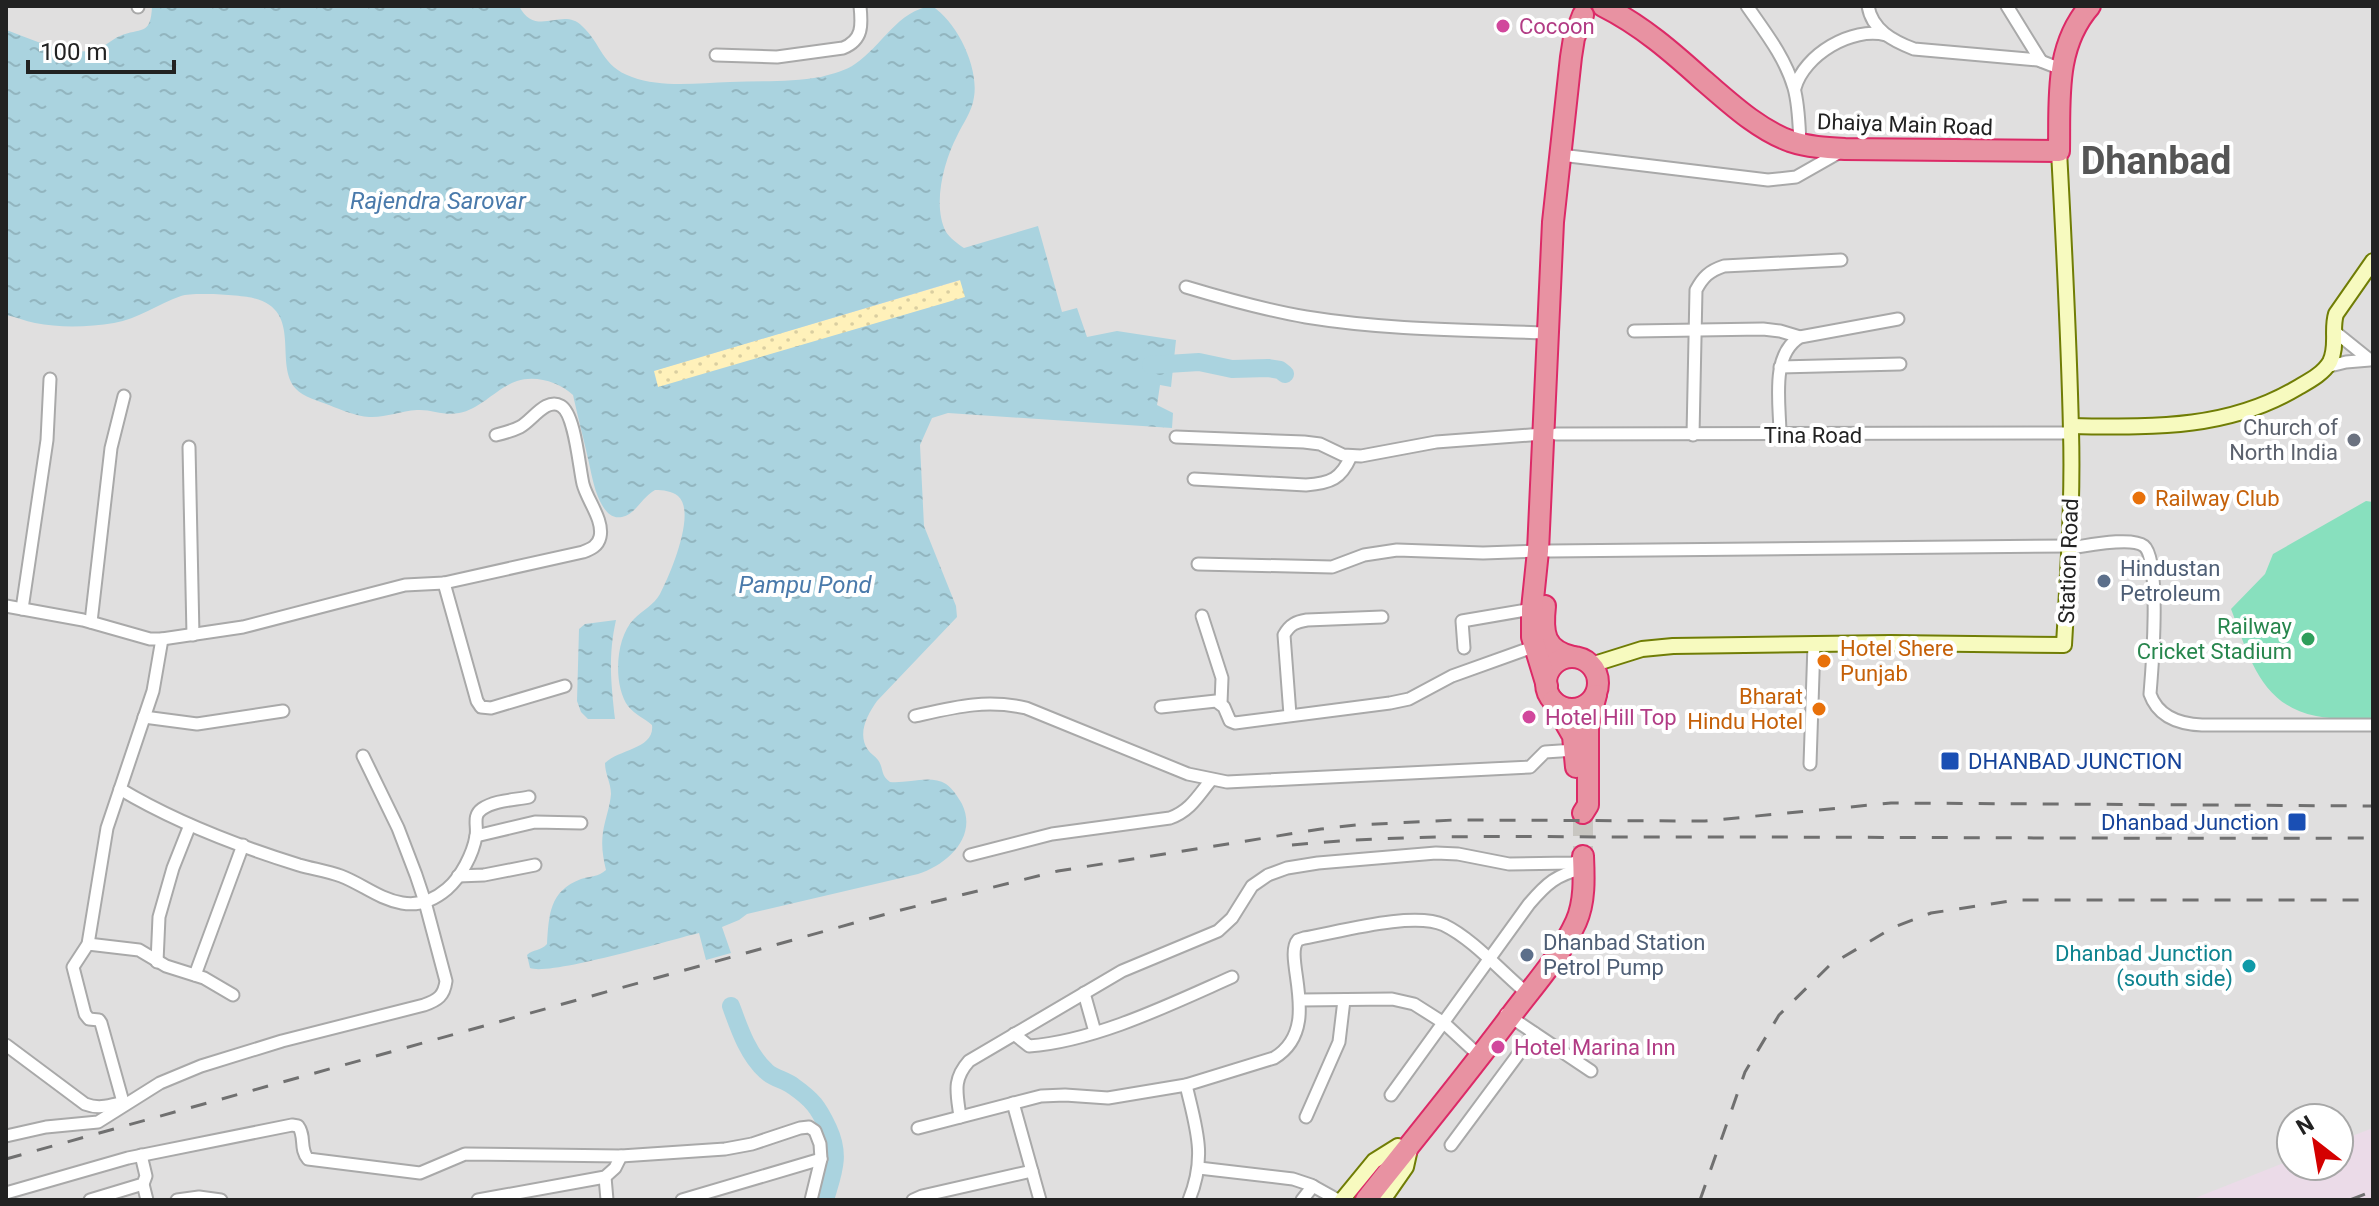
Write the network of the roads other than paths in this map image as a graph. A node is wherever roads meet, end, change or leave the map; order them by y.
1 (860, 6) edge
2 (1629, 6) edge
3 (1747, 6) edge
4 (1868, 6) edge
5 (2007, 6) edge
6 (2090, 6) edge
7 (1592, 10) edge
8 (1886, 36) junction
9 (716, 55) dead end
10 (2041, 61) junction
11 (2061, 69) junction
12 (1795, 89) junction
13 (1800, 138) junction
14 (2059, 145) junction
15 (1845, 149) junction
16 (1569, 156) junction
17 (1841, 260) dead end
18 (2373, 261) edge
19 (1186, 287) dead end
20 (1898, 319) dead end
21 (1694, 330) junction
22 (1634, 331) dead end
23 (2334, 331) junction
24 (1547, 333) junction
25 (1800, 337) junction
26 (2372, 361) edge
27 (1900, 364) dead end
28 (1780, 367) junction
29 (2326, 367) junction
30 (50, 379) dead end
31 (124, 396) dead end
32 (2071, 430) junction
33 (1550, 434) junction
34 (496, 435) dead end
35 (1693, 435) junction
36 (1780, 435) junction
37 (1176, 437) dead end
38 (189, 447) dead end
39 (1351, 456) junction
40 (1194, 479) dead end
41 (2070, 547) junction
42 (1544, 551) junction
43 (1198, 564) dead end
44 (444, 583) junction
45 (6, 606) edge
46 (22, 609) junction
47 (1532, 609) junction
48 (1202, 616) dead end
49 (1382, 617) dead end
50 (91, 622) junction
51 (193, 635) junction
52 (162, 639) junction
53 (1814, 644) junction
54 (1533, 647) junction
55 (1464, 648) dead end
56 (1582, 661) junction
57 (565, 686) dead end
58 (1597, 689) junction
59 (1549, 692) junction
60 (1221, 703) junction
61 (1161, 707) dead end
62 (283, 711) dead end
63 (1290, 715) junction
64 (915, 716) dead end
65 (144, 717) junction
66 (2373, 725) edge
67 (1575, 750) junction
68 (363, 756) dead end
69 (1810, 764) dead end
70 (1211, 780) junction
71 (120, 789) junction
72 (529, 797) dead end
73 (581, 823) dead end
74 (190, 825) junction
75 (476, 836) junction
76 (243, 845) junction
77 (970, 855) dead end
78 (1583, 861) junction
79 (535, 865) dead end
80 (458, 876) junction
81 (425, 902) junction
82 (1581, 906) junction
83 (88, 944) junction
84 (1488, 959) junction
85 (157, 962) junction
86 (195, 975) junction
87 (1232, 977) dead end
88 (1521, 988) junction
89 (1084, 993) junction
90 (233, 995) dead end
91 (1301, 1000) junction
92 (1344, 1000) junction
93 (1506, 1014) junction
94 (1444, 1023) junction
95 (1095, 1032) junction
96 (1534, 1033) junction
97 (1014, 1034) junction
98 (6, 1045) edge
99 (1472, 1049) junction
100 (1591, 1071) dead end
101 (1186, 1085) junction
102 (1391, 1095) dead end
103 (126, 1102) junction
104 (1013, 1103) junction
105 (960, 1117) junction
106 (1306, 1117) dead end
107 (918, 1128) dead end
108 (6, 1136) edge
109 (1409, 1139) junction
110 (1451, 1145) dead end
111 (141, 1155) junction
112 (621, 1156) junction
113 (821, 1159) junction
114 (1199, 1168) junction
115 (1032, 1171) junction
116 (605, 1177) junction
117 (143, 1184) junction
118 (1313, 1186) junction
119 (1378, 1187) edge
120 (6, 1193) edge
121 (90, 1200) edge
122 (147, 1200) edge
123 (177, 1200) edge
124 (221, 1200) edge
125 (478, 1200) edge
126 (607, 1200) edge
127 (682, 1200) edge
128 (810, 1200) edge
129 (913, 1200) edge
130 (1040, 1200) edge
131 (1189, 1200) edge
132 (1302, 1200) edge
133 (1340, 1200) edge
134 (1355, 1200) edge
135 (1366, 1200) edge

1 - 9 street
2 - 13 highway, Dhaiya Main Road
3 - 12 street
4 - 8 street
5 - 10 street
6 - 11 highway
7 - 13 highway, Dhaiya Main Road
7 - 16 highway
7 - 24 highway
8 - 10 street
8 - 12 street
10 - 11 street
11 - 14 highway
12 - 13 street
13 - 14 highway, Dhaiya Main Road
13 - 15 highway, Dhaiya Main Road
14 - 15 highway, Dhaiya Main Road
14 - 32 street, Station Road
15 - 16 street
16 - 33 highway
17 - 21 street
18 - 23 street
19 - 24 street
20 - 25 street
21 - 22 street
21 - 25 street
21 - 35 street
23 - 26 street
23 - 29 street
24 - 33 highway
25 - 28 street
26 - 29 street
27 - 28 street
28 - 36 street
29 - 32 street
30 - 46 street
31 - 50 street
32 - 36 street, Tina Road
32 - 41 street, Station Road
33 - 35 street, Tina Road
33 - 39 street, Tina Road
33 - 42 highway
34 - 44 street
35 - 36 street, Tina Road
37 - 39 street
38 - 51 street
39 - 40 street
41 - 42 street
41 - 53 street, Station Road
41 - 66 street
42 - 43 street
42 - 47 highway
42 - 56 highway
44 - 51 street
44 - 57 street
45 - 46 street
46 - 50 street
47 - 54 highway
47 - 55 street
48 - 60 street
49 - 63 street
50 - 52 street
51 - 52 street
52 - 65 street
53 - 56 street, Station Road
53 - 69 street
54 - 59 highway
54 - 63 street
56 - 58 highway
56 - 59 highway
58 - 59 highway
58 - 67 highway
59 - 67 highway
60 - 61 street
60 - 63 street
62 - 65 street
64 - 70 street
65 - 71 street
67 - 70 street
68 - 81 street
70 - 77 street
71 - 74 street
71 - 83 street
72 - 75 street
73 - 75 street
74 - 76 street
74 - 85 street
75 - 80 street
76 - 81 street
76 - 86 street
78 - 82 highway
78 - 84 street
78 - 89 street
79 - 80 street
80 - 81 street
81 - 103 street
82 - 88 highway
82 - 93 highway
83 - 85 street
83 - 103 street
84 - 88 street
84 - 91 street
84 - 94 street
85 - 86 street
86 - 90 street
87 - 95 street
88 - 93 highway
89 - 95 street
89 - 97 street
91 - 92 street
91 - 101 street
92 - 94 street
92 - 106 street
93 - 96 street
93 - 99 highway
93 - 109 highway
94 - 99 street
94 - 102 street
95 - 97 street
96 - 100 street
96 - 110 street
97 - 105 street
98 - 103 street
99 - 109 highway
101 - 104 street
101 - 114 street
103 - 108 street
104 - 105 street
104 - 115 street
105 - 107 street
109 - 119 highway
109 - 133 street
111 - 112 street
111 - 117 street
111 - 120 street
112 - 113 street
112 - 116 street
113 - 127 street
113 - 128 street
114 - 118 street
114 - 131 street
115 - 129 street
115 - 130 street
116 - 125 street
116 - 126 street
117 - 121 street
117 - 122 street
118 - 132 street
118 - 133 street
119 - 134 highway
119 - 135 highway
123 - 124 street

